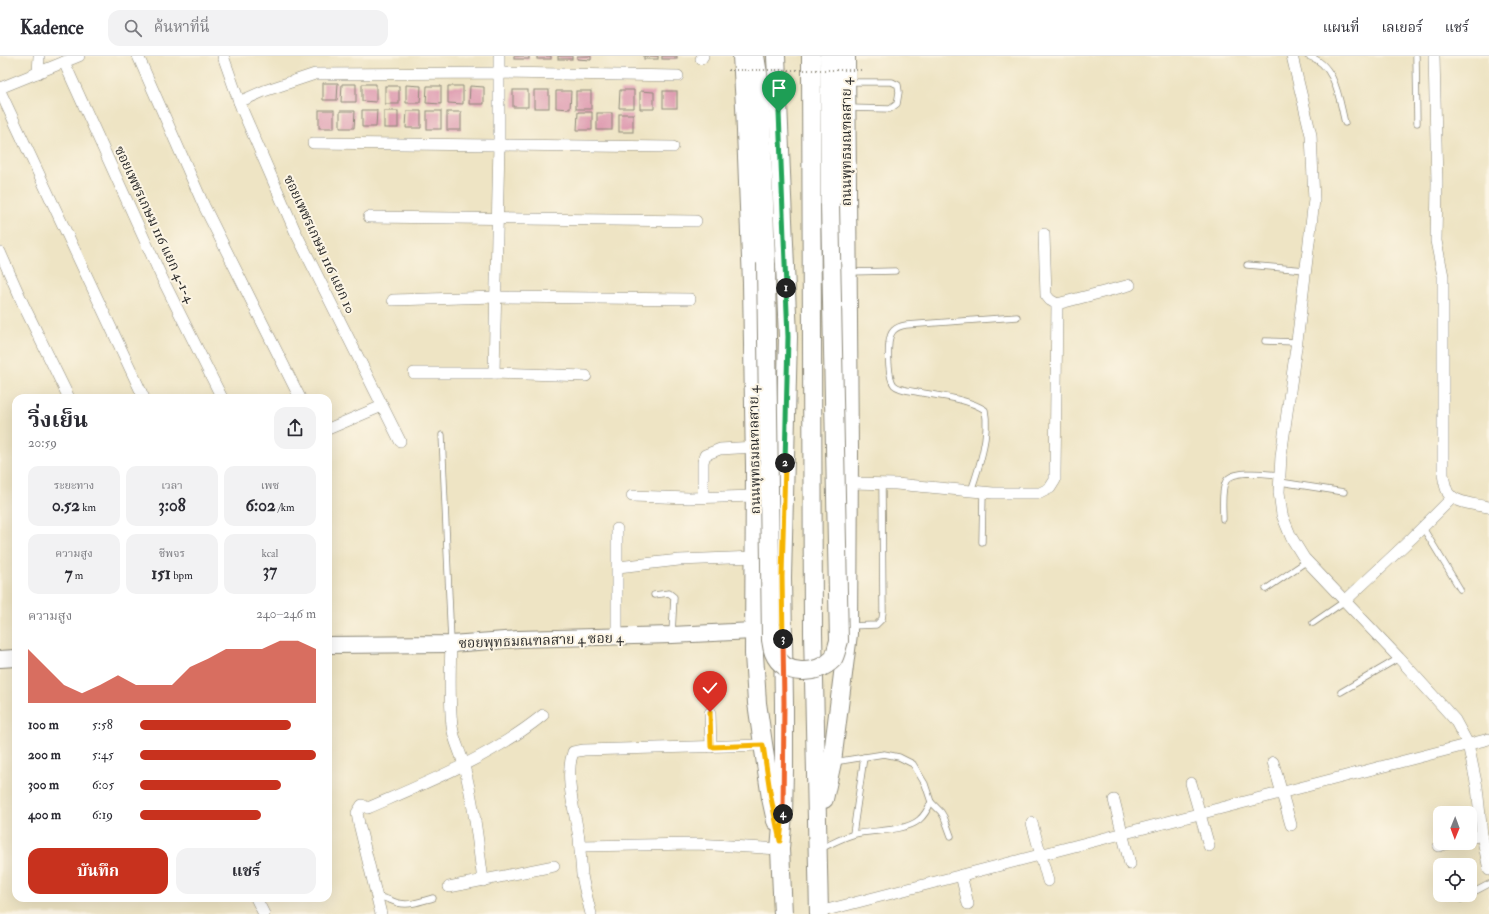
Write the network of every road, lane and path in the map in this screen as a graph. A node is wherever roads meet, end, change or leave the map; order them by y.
1 (39, 56) edge
2 (79, 56) edge
3 (138, 56) edge
4 (223, 56) edge
5 (499, 56) edge
6 (742, 56) edge
7 (755, 56) edge
8 (764, 56) edge
9 (776, 56) edge
10 (811, 56) edge
11 (829, 56) edge
12 (846, 56) edge
13 (1292, 56) edge
14 (1308, 56) edge
15 (1416, 56) edge
16 (1434, 56) edge
17 (64, 62) junction
18 (728, 70) dead end
19 (862, 70) dead end
20 (38, 73) junction
21 (499, 73) junction
22 (678, 76) dead end
23 (845, 82) junction
24 (760, 86) junction
25 (0, 89) edge
26 (239, 102) junction
27 (846, 108) junction
28 (1345, 123) dead end
29 (1417, 123) dead end
30 (313, 143) dead end
31 (499, 144) junction
32 (673, 147) dead end
33 (369, 217) dead end
34 (498, 220) junction
35 (696, 222) dead end
36 (1044, 234) dead end
37 (0, 252) edge
38 (1247, 266) dead end
39 (1306, 270) junction
40 (895, 271) dead end
41 (847, 272) junction
42 (1130, 285) dead end
43 (496, 297) junction
44 (690, 299) dead end
45 (393, 300) dead end
46 (1057, 304) junction
47 (1017, 317) dead end
48 (1265, 341) dead end
49 (1297, 342) junction
50 (414, 373) dead end
51 (494, 373) junction
52 (586, 376) dead end
53 (67, 394) edge
54 (142, 394) edge
55 (220, 394) edge
56 (298, 394) edge
57 (382, 406) junction
58 (332, 427) edge
59 (442, 435) dead end
60 (400, 441) dead end
61 (755, 447) junction
62 (1280, 478) junction
63 (849, 483) junction
64 (882, 484) junction
65 (971, 491) junction
66 (983, 492) junction
67 (1344, 492) dead end
68 (632, 496) dead end
69 (755, 496) junction
70 (1453, 497) junction
71 (703, 498) junction
72 (1489, 507) edge
73 (1223, 519) dead end
74 (1423, 528) junction
75 (617, 529) dead end
76 (982, 542) dead end
77 (755, 557) junction
78 (1307, 561) junction
79 (618, 567) junction
80 (1266, 589) dead end
81 (1460, 589) dead end
82 (654, 595) dead end
83 (1345, 601) junction
84 (1313, 623) dead end
85 (848, 626) junction
86 (753, 630) junction
87 (672, 635) junction
88 (617, 637) junction
89 (451, 644) junction
90 (332, 645) edge
91 (12, 658) edge
92 (1399, 658) junction
93 (0, 659) edge
94 (1341, 692) dead end
95 (710, 712) dead end
96 (542, 715) dead end
97 (1489, 739) edge
98 (1468, 744) junction
99 (763, 745) junction
100 (711, 747) junction
101 (864, 757) junction
102 (832, 762) junction
103 (1273, 762) dead end
104 (464, 765) junction
105 (1191, 782) dead end
106 (1282, 792) junction
107 (1114, 800) dead end
108 (931, 802) junction
109 (1200, 814) junction
110 (1032, 823) dead end
111 (818, 825) junction
112 (1291, 825) dead end
113 (854, 834) junction
114 (1122, 834) junction
115 (1482, 835) junction
116 (950, 836) dead end
117 (1477, 836) edge
118 (780, 845) junction
119 (580, 846) junction
120 (1209, 846) dead end
121 (818, 850) junction
122 (1040, 854) junction
123 (1130, 864) dead end
124 (554, 866) dead end
125 (1489, 871) edge
126 (961, 875) junction
127 (483, 880) junction
128 (1048, 881) dead end
129 (1489, 884) edge
130 (450, 886) dead end
131 (1477, 891) edge
132 (376, 897) junction
133 (433, 898) dead end
134 (258, 902) edge
135 (968, 904) dead end
136 (819, 913) edge
137 (264, 914) edge
138 (381, 914) edge
139 (591, 914) edge
140 (783, 914) edge

1 - 20 street
2 - 17 street
3 - 56 street
4 - 26 street, ซอยเพชรเกษม 116 แยก 10
5 - 21 street
6 - 61 main road, ถนนพุทธมณฑลสาย 4
7 - 24 main road
8 - 24 main road
9 - 118 main road, ถนนพุทธมณฑลสาย 4
10 - 111 main road, ถนนพุทธมณฑลสาย 4
11 - 24 main road, bridge
12 - 23 main road, ถนนพุทธมณฑลสาย 4
13 - 39 street
14 - 28 lane
15 - 29 lane
16 - 70 street
17 - 20 street
17 - 55 street, ซอยเพชรเกษม 116 แยก 4-1-4
18 - 19 path, bridge
20 - 25 street
21 - 22 street
21 - 26 street
21 - 31 street
23 - 27 main road, ถนนพุทธมณฑลสาย 4
23 - 27 lane
25 - 54 street
26 - 57 street, ซอยเพชรเกษม 116 แยก 10
27 - 41 main road, ถนนพุทธมณฑลสาย 4
30 - 31 street
31 - 32 street
31 - 34 street
33 - 34 street
34 - 35 street
34 - 43 street
36 - 46 street
37 - 53 street
38 - 39 lane
39 - 49 street
40 - 41 lane
41 - 63 main road, ถนนพุทธมณฑลสาย 4
42 - 46 street
43 - 44 street
43 - 45 street
43 - 51 street
46 - 66 street
47 - 65 lane
48 - 49 lane
49 - 62 street
50 - 51 street
51 - 52 street
57 - 58 street
57 - 60 street, ซอยเพชรเกษม 116 แยก 10
59 - 89 lane
61 - 69 main road, ถนนพุทธมณฑลสาย 4
61 - 71 street
62 - 67 lane
62 - 73 lane
62 - 78 street
63 - 64 street
63 - 85 main road, ถนนพุทธมณฑลสาย 4
64 - 65 street
64 - 85 lane
65 - 66 street
66 - 76 lane
68 - 71 street
69 - 71 street
69 - 77 main road, ถนนพุทธมณฑลสาย 4
70 - 72 street
70 - 74 street
74 - 81 lane
74 - 83 street
75 - 79 street
77 - 79 street
77 - 86 main road, ถนนพุทธมณฑลสาย 4
78 - 80 lane
78 - 83 street
79 - 88 street
82 - 87 lane
83 - 84 lane
83 - 92 street
85 - 102 main road, ถนนพุทธมณฑลสาย 4
86 - 87 street, ซอยพุทธมณฑลสาย 4 ซอย 4
86 - 99 main road, ถนนพุทธมณฑลสาย 4
87 - 88 street, ซอยพุทธมณฑลสาย 4 ซอย 4
88 - 89 street, ซอยพุทธมณฑลสาย 4 ซอย 4
89 - 90 street, ซอยพุทธมณฑลสาย 4 ซอย 4
89 - 104 street
91 - 93 street
92 - 94 lane
92 - 98 street
95 - 100 street
96 - 104 street
97 - 98 street
98 - 106 street
98 - 115 street
99 - 100 street
99 - 118 main road, ถนนพุทธมณฑลสาย 4
100 - 119 street
101 - 102 lane
101 - 108 lane
101 - 113 lane
102 - 111 main road, ถนนพุทธมณฑลสาย 4
103 - 106 street
104 - 127 street
104 - 132 street
105 - 109 street
106 - 109 street
106 - 112 street
107 - 114 street
108 - 113 lane
108 - 116 lane
109 - 114 street
109 - 120 street
110 - 122 street
111 - 121 main road, ถนนพุทธมณฑลสาย 4
113 - 121 lane
114 - 122 street
114 - 123 street
115 - 117 street
115 - 125 street
118 - 119 street
118 - 140 main road, ถนนพุทธมณฑลสาย 4
119 - 139 street
121 - 136 main road, ถนนพุทธมณฑลสาย 4
122 - 126 street
122 - 128 street
124 - 127 street
126 - 135 street
126 - 136 street
127 - 130 street
129 - 131 lane
132 - 133 lane
132 - 138 street
134 - 137 street

